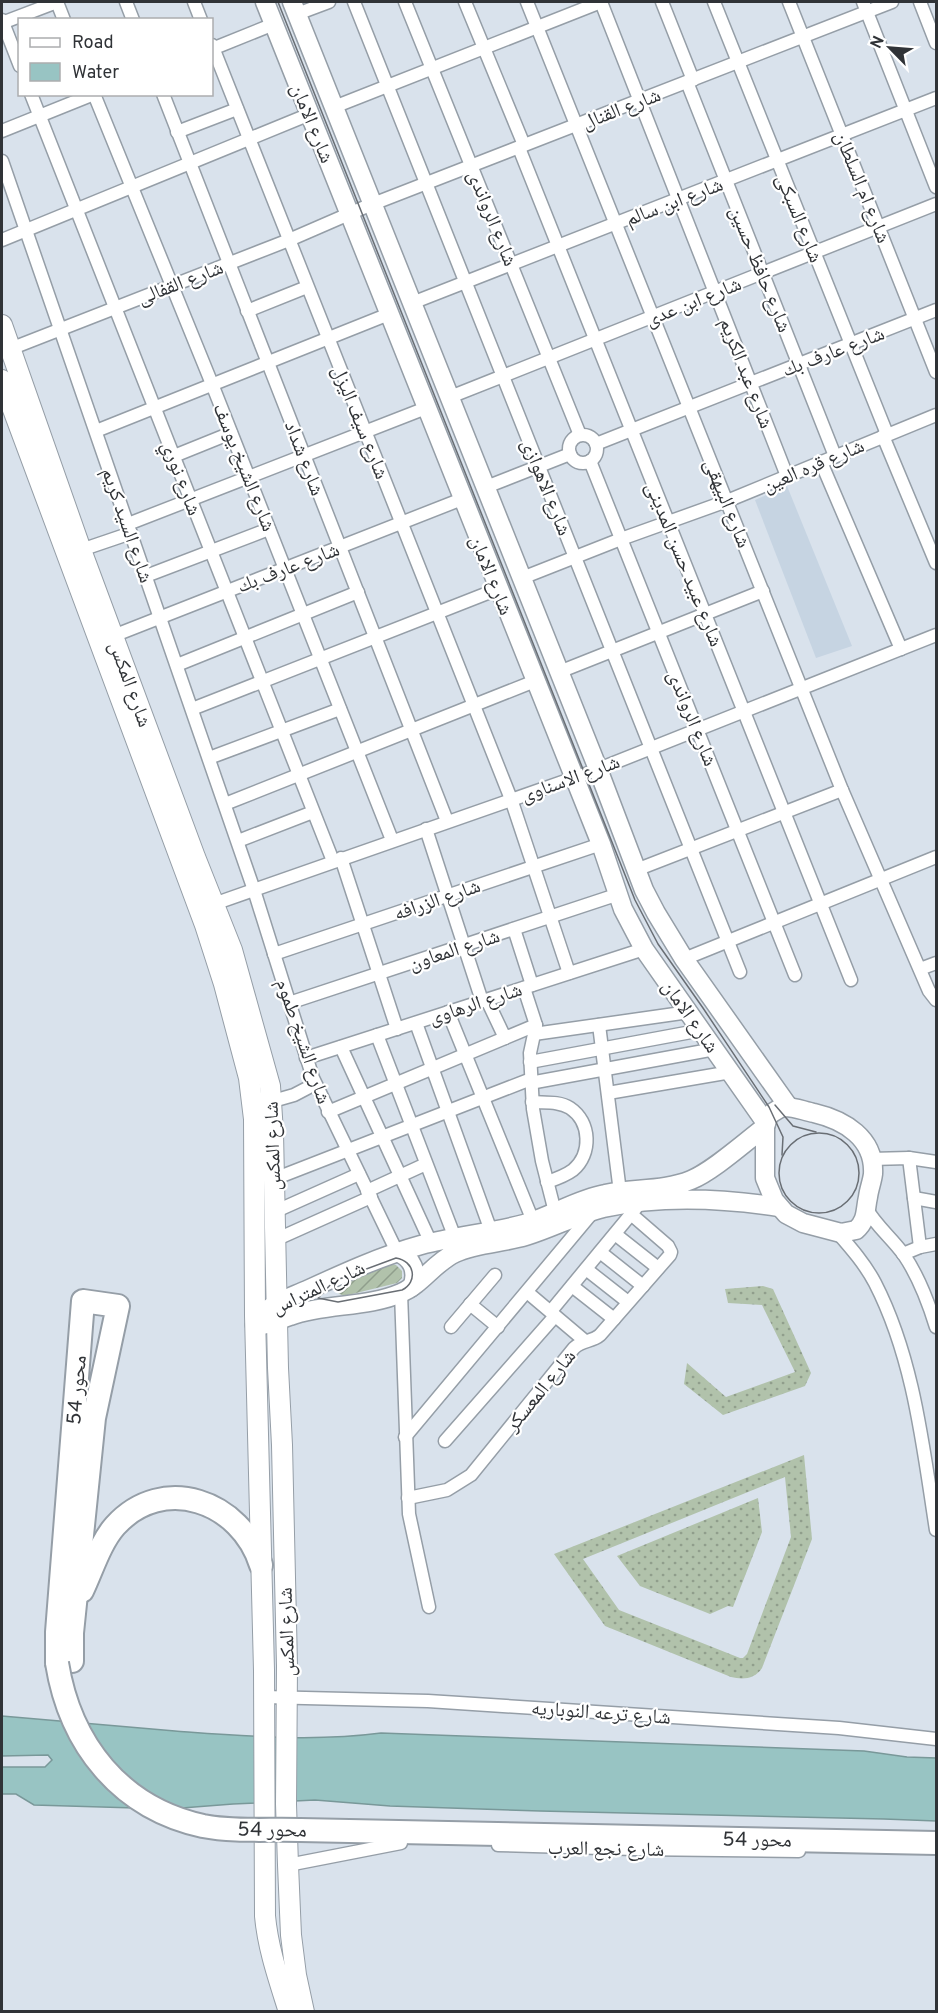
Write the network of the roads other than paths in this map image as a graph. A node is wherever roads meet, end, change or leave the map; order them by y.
1 (57, 2) edge
2 (126, 2) edge
3 (194, 2) edge
4 (265, 2) edge
5 (329, 2) edge
6 (354, 2) edge
7 (405, 2) edge
8 (465, 2) edge
9 (527, 2) edge
10 (601, 2) edge
11 (662, 2) edge
12 (714, 2) edge
13 (789, 2) edge
14 (892, 2) edge
15 (920, 2) edge
16 (865, 7) edge
17 (295, 8) edge
18 (63, 18) edge
19 (132, 18) edge
20 (200, 18) edge
21 (2, 22) edge
22 (274, 24) junction
23 (537, 27) junction
24 (803, 37) junction
25 (936, 43) edge
26 (213, 47) edge
27 (484, 48) junction
28 (213, 49) edge
29 (18, 61) edge
30 (738, 62) junction
31 (433, 68) junction
32 (690, 81) junction
33 (387, 86) junction
34 (32, 96) edge
35 (89, 96) edge
36 (95, 96) edge
37 (164, 96) edge
38 (936, 98) edge
39 (640, 100) junction
40 (334, 107) junction
41 (237, 109) junction
42 (906, 110) junction
43 (310, 114) junction
44 (39, 116) junction
45 (577, 125) junction
46 (2, 131) edge
47 (177, 132) junction
48 (842, 135) junction
49 (249, 139) junction
50 (521, 147) junction
51 (777, 160) junction
52 (2, 161) edge
53 (190, 163) junction
54 (472, 166) junction
55 (726, 180) junction
56 (426, 184) junction
57 (132, 187) junction
58 (936, 187) edge
59 (679, 199) junction
60 (936, 204) edge
61 (373, 205) junction
62 (77, 209) junction
63 (349, 214) junction
64 (616, 223) junction
65 (879, 227) junction
66 (26, 230) junction
67 (2, 240) edge
68 (289, 240) junction
69 (558, 246) junction
70 (814, 253) junction
71 (229, 263) junction
72 (512, 264) junction
73 (763, 273) junction
74 (466, 282) junction
75 (172, 286) junction
76 (308, 287) junction
77 (715, 292) junction
78 (412, 303) junction
79 (116, 308) junction
80 (936, 310) edge
81 (247, 311) junction
82 (389, 314) junction
83 (654, 316) junction
84 (915, 318) junction
85 (2, 326) edge
86 (61, 329) junction
87 (328, 338) junction
88 (595, 339) junction
89 (851, 344) junction
90 (10, 349) junction
91 (549, 358) junction
92 (267, 362) junction
93 (799, 364) junction
94 (936, 372) edge
95 (503, 376) junction
96 (2, 380) edge
97 (751, 383) junction
98 (212, 384) junction
99 (450, 397) junction
100 (155, 407) junction
101 (690, 407) junction
102 (426, 408) junction
103 (936, 415) edge
104 (631, 430) junction
105 (96, 431) junction
106 (365, 432) junction
107 (231, 433) junction
108 (580, 435) junction
109 (885, 435) junction
110 (596, 444) junction
111 (570, 454) junction
112 (174, 456) junction
113 (304, 456) junction
114 (835, 456) junction
115 (590, 460) junction
116 (821, 462) junction
117 (539, 466) junction
118 (787, 476) junction
119 (249, 477) junction
120 (486, 488) junction
121 (462, 499) junction
122 (191, 500) junction
123 (727, 501) junction
124 (668, 522) junction
125 (401, 523) junction
126 (130, 529) junction
127 (269, 529) junction
128 (621, 538) junction
129 (340, 547) junction
130 (81, 549) junction
131 (211, 551) junction
132 (575, 557) junction
133 (936, 563) edge
134 (285, 568) junction
135 (146, 576) junction
136 (522, 578) junction
137 (498, 589) junction
138 (227, 591) junction
139 (763, 591) junction
140 (358, 592) junction
141 (437, 613) junction
142 (303, 614) junction
143 (705, 614) junction
144 (160, 617) junction
145 (659, 632) junction
146 (936, 635) edge
147 (113, 636) junction
148 (245, 637) junction
149 (375, 637) junction
150 (901, 649) junction
151 (613, 651) junction
152 (321, 658) junction
153 (177, 665) junction
154 (559, 672) junction
155 (262, 681) junction
156 (535, 681) junction
157 (802, 688) junction
158 (474, 705) junction
159 (192, 709) junction
160 (340, 709) junction
161 (744, 711) junction
162 (697, 729) junction
163 (412, 730) junction
164 (282, 731) junction
165 (651, 747) junction
166 (357, 752) junction
167 (209, 758) junction
168 (598, 769) junction
169 (299, 775) junction
170 (574, 777) junction
171 (842, 790) junction
172 (511, 799) junction
173 (225, 804) junction
174 (314, 812) junction
175 (784, 813) junction
176 (447, 821) junction
177 (426, 829) junction
178 (738, 831) junction
179 (392, 840) junction
180 (238, 841) junction
181 (600, 844) junction
182 (691, 849) junction
183 (934, 858) edge
184 (337, 860) junction
185 (533, 867) junction
186 (636, 870) junction
187 (936, 872) edge
188 (881, 879) junction
189 (254, 890) junction
190 (619, 894) junction
191 (447, 896) junction
192 (821, 904) junction
193 (206, 906) junction
194 (550, 917) junction
195 (774, 922) junction
196 (363, 924) junction
197 (514, 929) junction
198 (728, 941) junction
199 (464, 946) junction
200 (644, 949) junction
201 (274, 954) junction
202 (684, 959) junction
203 (936, 963) edge
204 (920, 969) junction
205 (740, 972) dead end
206 (569, 973) junction
207 (379, 974) junction
208 (795, 975) dead end
209 (851, 980) dead end
210 (528, 986) junction
211 (484, 1000) junction
212 (936, 1000) edge
213 (289, 1003) junction
214 (448, 1012) junction
215 (689, 1012) junction
216 (416, 1023) junction
217 (599, 1025) junction
218 (397, 1029) junction
219 (535, 1030) junction
220 (702, 1030) junction
221 (377, 1035) junction
222 (505, 1038) junction
223 (341, 1047) junction
224 (602, 1049) junction
225 (715, 1049) junction
226 (465, 1054) junction
227 (306, 1058) junction
228 (530, 1062) junction
229 (432, 1068) junction
230 (605, 1069) junction
231 (731, 1072) junction
232 (531, 1081) junction
233 (315, 1084) junction
234 (396, 1084) junction
235 (608, 1093) junction
236 (364, 1097) junction
237 (483, 1098) junction
238 (532, 1102) junction
239 (262, 1103) junction
240 (789, 1106) junction
241 (448, 1111) junction
242 (328, 1112) junction
243 (412, 1125) junction
244 (766, 1125) junction
245 (382, 1137) junction
246 (347, 1151) junction
247 (909, 1158) junction
248 (871, 1159) junction
249 (936, 1162) edge
250 (426, 1164) junction
251 (359, 1174) junction
252 (400, 1176) junction
253 (274, 1179) junction
254 (547, 1182) junction
255 (685, 1191) junction
256 (620, 1192) junction
257 (369, 1194) junction
258 (914, 1198) junction
259 (936, 1202) edge
260 (779, 1207) junction
261 (636, 1208) junction
262 (866, 1208) junction
263 (595, 1211) junction
264 (274, 1212) junction
265 (555, 1212) junction
266 (533, 1221) junction
267 (491, 1231) junction
268 (837, 1232) junction
269 (615, 1234) junction
270 (455, 1238) junction
271 (275, 1240) junction
272 (431, 1243) junction
273 (936, 1244) edge
274 (920, 1247) junction
275 (397, 1252) junction
276 (600, 1252) junction
277 (903, 1254) junction
278 (658, 1268) junction
279 (586, 1269) junction
280 (495, 1275) dead end
281 (572, 1286) junction
282 (642, 1286) junction
283 (407, 1290) junction
284 (527, 1292) junction
285 (628, 1302) junction
286 (470, 1304) junction
287 (277, 1313) junction
288 (553, 1313) junction
289 (614, 1319) junction
290 (255, 1325) junction
291 (451, 1327) dead end
292 (498, 1327) junction
293 (936, 1327) edge
294 (585, 1341) junction
295 (405, 1437) junction
296 (445, 1442) dead end
297 (282, 1445) junction
298 (258, 1446) junction
299 (408, 1498) junction
300 (936, 1530) edge
301 (261, 1565) junction
302 (429, 1607) dead end
303 (74, 1609) junction
304 (65, 1662) junction
305 (288, 1706) junction
306 (264, 1707) junction
307 (936, 1739) edge
308 (293, 1822) junction
309 (936, 1830) edge
310 (400, 1843) junction
311 (936, 1843) edge
312 (812, 1851) dead end
313 (288, 1865) junction
314 (289, 2012) edge
315 (304, 2012) edge

1 - 18 street
1 - 21 street
2 - 19 street
3 - 20 street
4 - 22 street, شارع الامان
5 - 17 street
6 - 33 street, شارع الاهوازى
7 - 31 street, شارع الرواندى
8 - 27 street, شارع عبيد حسن المدينى
9 - 23 street, شارع البيهقى
10 - 23 street
10 - 39 street, شارع عبد الكريم
11 - 32 street, شارع حافظ حسين
12 - 30 street, شارع السبكى
13 - 24 street, شارع ام السلطان
14 - 16 street, شارع القنال
15 - 25 street
16 - 24 street, شارع القنال
16 - 42 street
17 - 40 street, شارع الامان
21 - 29 street
22 - 26 street
22 - 43 street, شارع الامان
23 - 27 street
23 - 45 street, شارع البيهقى
24 - 30 street, شارع القنال
24 - 48 street, شارع ام السلطان
27 - 31 street
27 - 50 street, شارع عبيد حسن المدينى
28 - 41 street, شارع سيف اليزل
30 - 32 street, شارع القنال
30 - 51 street, شارع السبكى
31 - 33 street
31 - 54 street, شارع الرواندى
32 - 39 street, شارع القنال
32 - 55 street, شارع حافظ حسين
33 - 40 street
33 - 56 street, شارع الاهوازى
34 - 44 street, شارع نوري
35 - 44 street
36 - 57 street, شارع الشيخ يوسف
37 - 47 street, شارع شداد
38 - 42 street, شارع ابن سالم
39 - 45 street, شارع القنال
39 - 59 street, شارع عبد الكريم
40 - 61 street, شارع الامان
41 - 47 street
41 - 49 street, شارع سيف اليزل
42 - 48 street, شارع ابن سالم
42 - 58 street
43 - 49 street
43 - 63 street, شارع الامان
44 - 46 street
44 - 62 street, شارع نوري
45 - 50 street, شارع القنال
45 - 64 street, شارع البيهقى
47 - 53 street, شارع شداد
48 - 51 street, شارع ابن سالم
48 - 65 street, شارع ام السلطان
49 - 53 street
49 - 68 street, شارع سيف اليزل
50 - 54 street, شارع القنال
50 - 69 street, شارع عبيد حسن المدينى
51 - 55 street, شارع ابن سالم
51 - 70 street, شارع السبكى
52 - 66 street, شارع السيد كريم
53 - 57 street
53 - 71 street, شارع شداد
54 - 56 street, شارع القنال
54 - 72 street, شارع الرواندى
55 - 59 street, شارع ابن سالم
55 - 73 street, شارع حافظ حسين
56 - 61 street, شارع القنال
56 - 74 street, شارع الاهوازى
57 - 62 street
57 - 75 street, شارع الشيخ يوسف
59 - 64 street, شارع ابن سالم
59 - 77 street, شارع عبد الكريم
60 - 65 street, شارع ابن عدى
61 - 63 street, شارع القنال
61 - 78 street, شارع الامان
62 - 66 street
62 - 79 street, شارع نوري
63 - 68 street, شارع القفالى
63 - 82 street, شارع الامان
64 - 69 street, شارع ابن سالم
64 - 83 street, شارع البيهقى
65 - 70 street, شارع ابن عدى
65 - 84 street, شارع ام السلطان
66 - 67 street
66 - 86 street, شارع السيد كريم
68 - 71 street, شارع القفالى
68 - 76 street, شارع سيف اليزل
69 - 72 street, شارع ابن سالم
69 - 88 street, شارع عبيد حسن المدينى
70 - 73 street, شارع ابن عدى
70 - 89 street, شارع السبكى
71 - 75 street, شارع القفالى
71 - 81 street, شارع شداد
72 - 74 street, شارع ابن سالم
72 - 91 street, شارع الرواندى
73 - 77 street, شارع ابن عدى
73 - 93 street, شارع حافظ حسين
74 - 78 street, شارع ابن سالم
74 - 95 street, شارع الاهوازى
75 - 79 street, شارع القفالى
75 - 98 street, شارع الشيخ يوسف
76 - 81 street
76 - 87 street, شارع سيف اليزل
77 - 83 street, شارع ابن عدى
77 - 97 street, شارع عبد الكريم
78 - 99 street, شارع الامان
79 - 86 street, شارع القفالى
79 - 100 street, شارع نوري
80 - 84 street, شارع عارف بك
81 - 92 street, شارع شداد
82 - 87 street
82 - 102 street, شارع الامان
83 - 88 street, شارع ابن عدى
83 - 101 street, شارع البيهقى
84 - 89 street, شارع عارف بك
84 - 94 street, شارع ام السلطان
85 - 90 main road, شارع المكس
86 - 90 street, شارع القفالى
86 - 105 street, شارع السيد كريم
87 - 92 street
87 - 106 street, شارع سيف اليزل
88 - 91 street, شارع ابن عدى
88 - 104 street, شارع عبيد حسن المدينى
89 - 93 street, شارع عارف بك
89 - 109 street, شارع السبكى
90 - 130 main road, شارع المكس
91 - 95 street, شارع ابن عدى
91 - 108 street, شارع الرواندى
92 - 98 street
92 - 113 street, شارع شداد
93 - 97 street, شارع عارف بك
93 - 114 street, شارع حافظ حسين
95 - 99 street, شارع ابن عدى
95 - 117 street, شارع الاهوازى
96 - 193 main road, شارع المكس
97 - 101 street, شارع عارف بك
97 - 118 street, شارع عبد الكريم
98 - 100 street
98 - 107 street, شارع الشيخ يوسف
99 - 120 street, شارع الامان
100 - 105 street
100 - 112 street, شارع نوري
101 - 104 street, شارع عارف بك
101 - 123 street, شارع البيهقى
102 - 106 street
102 - 121 street, شارع الامان
103 - 109 street, شارع قره العين
104 - 110 street, شارع عارف بك
104 - 124 street, شارع عبيد حسن المدينى
105 - 126 street, شارع السيد كريم
106 - 113 street
106 - 125 street, شارع سيف اليزل
107 - 112 street
107 - 119 street, شارع الشيخ يوسف
108 - 110 street
108 - 111 street
109 - 114 street, شارع قره العين
109 - 133 street, شارع السبكى
110 - 115 street
111 - 115 street
111 - 117 street
112 - 122 street, شارع نوري
113 - 119 street
113 - 129 street, شارع شداد
114 - 116 street, شارع قره العين
115 - 128 street, شارع الرواندى
116 - 118 street, شارع قره العين
116 - 150 street
117 - 120 street
117 - 132 street, شارع الاهوازى
118 - 123 street, شارع قره العين
119 - 122 street
119 - 127 street, شارع الشيخ يوسف
120 - 136 street, شارع الامان
121 - 125 street, شارع عارف بك
121 - 137 street, شارع الامان
122 - 126 street
122 - 131 street, شارع نوري
123 - 124 street, شارع قره العين
123 - 139 street, شارع البيهقى
124 - 128 street, شارع قره العين
124 - 143 street, شارع عبيد حسن المدينى
125 - 129 street, شارع عارف بك
125 - 141 street, شارع سيف اليزل
126 - 130 street
126 - 135 street, شارع السيد كريم
127 - 131 street
127 - 134 street, شارع الشيخ يوسف
128 - 132 street, شارع قره العين
128 - 145 street, شارع الرواندى
129 - 134 street, شارع عارف بك
129 - 140 street, شارع شداد
130 - 147 main road, شارع المكس
131 - 135 street
131 - 138 street, شارع نوري
132 - 136 street, شارع قره العين
132 - 151 street, شارع الاهوازى
134 - 138 street, شارع عارف بك
134 - 142 street, شارع الشيخ يوسف
135 - 144 street, شارع السيد كريم
136 - 154 street, شارع الامان
137 - 141 street
137 - 156 street, شارع الامان
138 - 144 street, شارع عارف بك
138 - 148 street, شارع نوري
139 - 143 street
139 - 157 street, شارع البيهقى
140 - 142 street
140 - 149 street, شارع شداد
141 - 149 street
141 - 158 street, شارع سيف اليزل
142 - 148 street
142 - 152 street, شارع الشيخ يوسف
143 - 145 street
143 - 161 street, شارع عبيد حسن المدينى
144 - 147 street, شارع عارف بك
144 - 153 street, شارع السيد كريم
145 - 151 street
145 - 162 street, شارع الرواندى
146 - 150 street, شارع الاسناوى
147 - 193 main road, شارع المكس
148 - 153 street
148 - 155 street, شارع نوري
149 - 152 street
149 - 163 street, شارع شداد
150 - 157 street, شارع الاسناوى
151 - 154 street
151 - 165 street, شارع الاهوازى
152 - 155 street
152 - 160 street, شارع الشيخ يوسف
153 - 159 street, شارع السيد كريم
154 - 168 street, شارع الامان
155 - 159 street
155 - 164 street, شارع نوري
156 - 158 street
156 - 170 street, شارع الامان
157 - 161 street, شارع الاسناوى
157 - 171 street, شارع البيهقى
158 - 163 street
158 - 172 street, شارع سيف اليزل
159 - 167 street, شارع السيد كريم
160 - 164 street
160 - 166 street, شارع الشيخ يوسف
161 - 162 street, شارع الاسناوى
161 - 175 street, شارع عبيد حسن المدينى
162 - 165 street, شارع الاسناوى
162 - 178 street, شارع الرواندى
163 - 166 street
163 - 176 street, شارع شداد
164 - 167 street
164 - 169 street, شارع نوري
165 - 168 street, شارع الاسناوى
165 - 182 street, شارع الاهوازى
166 - 169 street
166 - 179 street, شارع الشيخ يوسف
167 - 173 street, شارع السيد كريم
168 - 170 street, شارع الاسناوى
168 - 186 street, شارع الامان
169 - 173 street
169 - 174 street, شارع نوري
170 - 172 street, شارع الاسناوى
170 - 181 street, شارع الامان
171 - 175 street
171 - 188 street, شارع البيهقى
172 - 176 street, شارع الاسناوى
172 - 185 street, شارع سيف اليزل
173 - 180 street, شارع السيد كريم
174 - 180 street
174 - 184 street, شارع نوري
175 - 178 street
175 - 192 street, شارع عبيد حسن المدينى
176 - 177 street, شارع الاسناوى
177 - 179 street, شارع الاسناوى
177 - 191 street
178 - 182 street
178 - 195 street, شارع الرواندى
179 - 184 street, شارع الاسناوى
180 - 189 street, شارع السيد كريم
181 - 185 street, شارع الزرافه
181 - 190 street, شارع الامان
182 - 186 street
182 - 198 street, شارع الاهوازى
183 - 187 street
183 - 188 street
184 - 189 street, شارع الاسناوى
184 - 196 street, شارع نوري
185 - 191 street, شارع الزرافه
185 - 194 street, شارع سيف اليزل
186 - 202 street, شارع الامان
188 - 192 street
188 - 204 street, شارع البيهقى
189 - 193 street, شارع الاسناوى
189 - 201 street, شارع الشيخ طموم
190 - 194 street, شارع المعاون
190 - 200 street, شارع الامان
191 - 196 street, شارع الزرافه
191 - 199 street
192 - 195 street
192 - 209 street, شارع عبيد حسن المدينى
193 - 239 main road, شارع المكس
194 - 197 street, شارع المعاون
194 - 206 street, شارع سيف اليزل
195 - 198 street
195 - 208 street, شارع الرواندى
196 - 201 street, شارع الزرافه
196 - 207 street, شارع نوري
197 - 199 street, شارع المعاون
197 - 210 street
198 - 202 street
198 - 205 street, شارع الاهوازى
199 - 207 street, شارع المعاون
199 - 211 street
200 - 206 street, شارع الرهاوى
200 - 215 street, شارع الامان
201 - 213 street, شارع الشيخ طموم
202 - 240 street, شارع الامان
203 - 204 street
204 - 212 street, شارع البيهقى
206 - 210 street, شارع الرهاوى
207 - 213 street, شارع المعاون
207 - 218 street, شارع نوري
210 - 211 street, شارع الرهاوى
210 - 219 street
211 - 214 street, شارع الرهاوى
211 - 222 street
213 - 227 street, شارع الشيخ طموم
214 - 216 street, شارع الرهاوى
214 - 226 street
215 - 217 street
215 - 220 street, شارع الامان
216 - 218 street, شارع الرهاوى
216 - 229 street
217 - 219 street
217 - 224 street
218 - 221 street, شارع الرهاوى
219 - 222 street
219 - 228 street
220 - 224 street
220 - 225 street, شارع الامان
221 - 223 street, شارع الرهاوى
221 - 234 street
222 - 226 street
223 - 227 street, شارع الرهاوى
223 - 236 street
224 - 228 street
224 - 230 street
225 - 230 street
225 - 231 street, شارع الامان
226 - 229 street
226 - 237 street
227 - 233 street, شارع الشيخ طموم
228 - 232 street
229 - 234 street
229 - 241 street
230 - 232 street
230 - 235 street
231 - 235 street
231 - 244 street, شارع الامان
232 - 237 street
232 - 238 street
233 - 239 street
233 - 242 street, شارع الشيخ طموم
234 - 236 street
234 - 243 street
235 - 256 street
236 - 242 street
236 - 245 street
237 - 241 street
237 - 266 street
238 - 254 street
238 - 254 street
239 - 253 main road, شارع المكس
239 - 290 main road, شارع المكس
240 - 244 street
240 - 248 street
241 - 243 street
241 - 267 street
242 - 246 street, شارع الشيخ طموم
243 - 245 street
243 - 250 street
244 - 255 street, شارع المتراس
244 - 260 street
245 - 246 street
245 - 252 street
246 - 251 street, شارع الشيخ طموم
246 - 253 street
247 - 248 street
247 - 249 street
247 - 258 street
248 - 262 street
250 - 252 street
250 - 270 street
251 - 257 street, شارع الشيخ طموم
251 - 264 street
252 - 257 street
252 - 272 street
253 - 264 main road, شارع المكس
254 - 265 street
255 - 256 street, شارع المتراس
255 - 260 street, شارع المتراس
255 - 261 street, شارع المتراس
256 - 265 street, شارع المتراس
257 - 271 street
257 - 275 street, شارع الشيخ طموم
258 - 259 street
258 - 274 street
260 - 268 street
261 - 263 street, شارع المتراس
261 - 269 street
261 - 278 street, شارع المعسكر
262 - 268 street
262 - 277 street
263 - 283 street, شارع المتراس
263 - 284 street
264 - 271 main road, شارع المكس
265 - 266 street, شارع المتراس
266 - 267 street, شارع المتراس
267 - 270 street, شارع المتراس
268 - 300 street
269 - 276 street
269 - 278 street
270 - 272 street, شارع المتراس
271 - 287 main road, شارع المكس
272 - 275 street, شارع المتراس
273 - 274 street
274 - 277 street
275 - 283 street
275 - 287 street, شارع المتراس
276 - 279 street
276 - 282 street
277 - 293 street
278 - 282 street, شارع المعسكر
279 - 281 street
279 - 285 street
280 - 286 street
281 - 288 street
281 - 289 street
282 - 285 street, شارع المعسكر
283 - 287 street, شارع المتراس
283 - 295 street
284 - 288 street
284 - 292 street
285 - 289 street, شارع المعسكر
286 - 291 street
286 - 292 street
287 - 290 street, شارع المتراس
287 - 297 main road, شارع المكس
288 - 294 street
288 - 296 street
289 - 294 street, شارع المعسكر
290 - 298 main road, شارع المكس
292 - 295 street
294 - 299 street, شارع المعسكر
295 - 299 street
297 - 298 main road
297 - 305 main road, شارع المكس
298 - 301 main road, شارع المكس
299 - 302 street
301 - 303 highway
301 - 306 main road, شارع المكس
303 - 304 highway, محور 54
303 - 304 highway, محور 54
304 - 308 highway, محور 54
305 - 306 street, شارع ترعه النوباريه
305 - 307 street, شارع ترعه النوباريه
305 - 308 main road, شارع المكس
306 - 314 main road, شارع المكس
308 - 309 highway, محور 54
308 - 310 street, شارع نجع العرب
308 - 311 highway, محور 54
308 - 313 main road, شارع المكس
310 - 312 street, شارع نجع العرب
310 - 313 street, شارع نجع العرب
313 - 315 main road, شارع المكس

